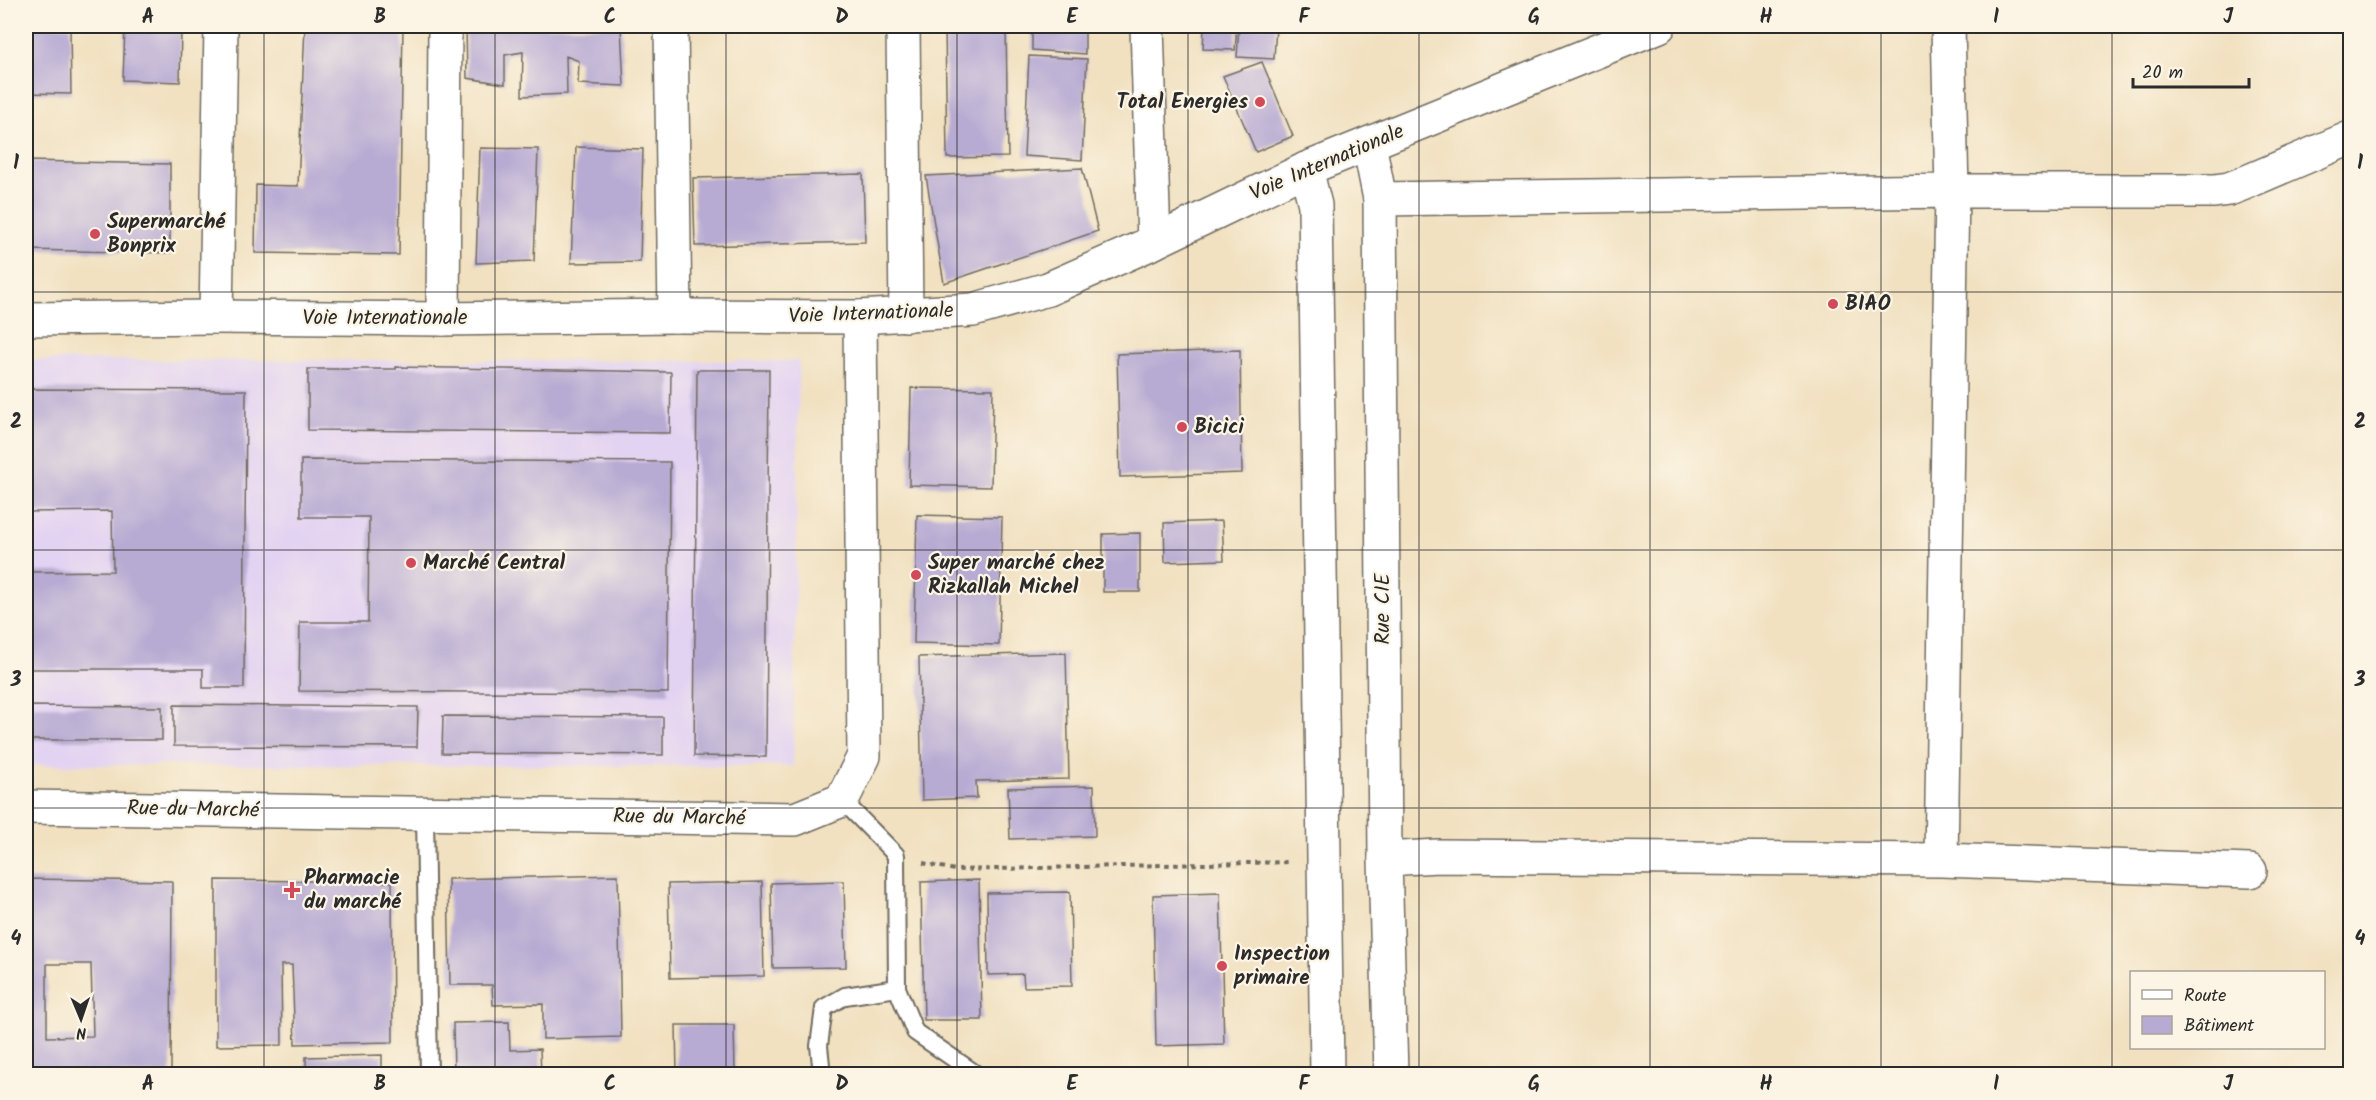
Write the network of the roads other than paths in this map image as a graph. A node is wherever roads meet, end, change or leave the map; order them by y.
1 (220, 26) edge
2 (445, 26) edge
3 (671, 26) edge
4 (903, 26) edge
5 (1147, 26) edge
6 (1657, 26) edge
7 (1948, 26) edge
8 (2350, 138) edge
9 (1369, 144) junction
10 (1306, 169) junction
11 (1952, 191) junction
12 (1380, 199) junction
13 (1154, 242) junction
14 (906, 315) junction
15 (675, 316) junction
16 (216, 317) junction
17 (860, 317) junction
18 (26, 319) edge
19 (443, 319) junction
20 (842, 800) junction
21 (26, 807) edge
22 (425, 814) junction
23 (1385, 859) junction
24 (1941, 860) junction
25 (2250, 871) dead end
26 (897, 988) junction
27 (429, 1074) edge
28 (822, 1074) edge
29 (976, 1074) edge
30 (1327, 1074) edge
31 (1391, 1074) edge

1 - 16 street
2 - 19 street
3 - 15 street
4 - 14 street
5 - 13 street
6 - 9 street, Voie Internationale
7 - 11 street
8 - 11 street
9 - 10 street, Voie Internationale
9 - 12 street, Rue CIE
10 - 13 street, Voie Internationale
10 - 30 street
11 - 12 street
11 - 24 street
12 - 23 street, Rue CIE
13 - 14 street, Voie Internationale
14 - 17 street, Voie Internationale
15 - 17 street, Voie Internationale
15 - 19 street, Voie Internationale
16 - 18 street, Voie Internationale
16 - 19 street, Voie Internationale
17 - 20 street
20 - 22 street, Rue du Marché
20 - 26 lane
21 - 22 street, Rue du Marché
22 - 27 lane
23 - 24 street
23 - 31 street, Rue CIE
24 - 25 street
26 - 28 lane
26 - 29 lane

